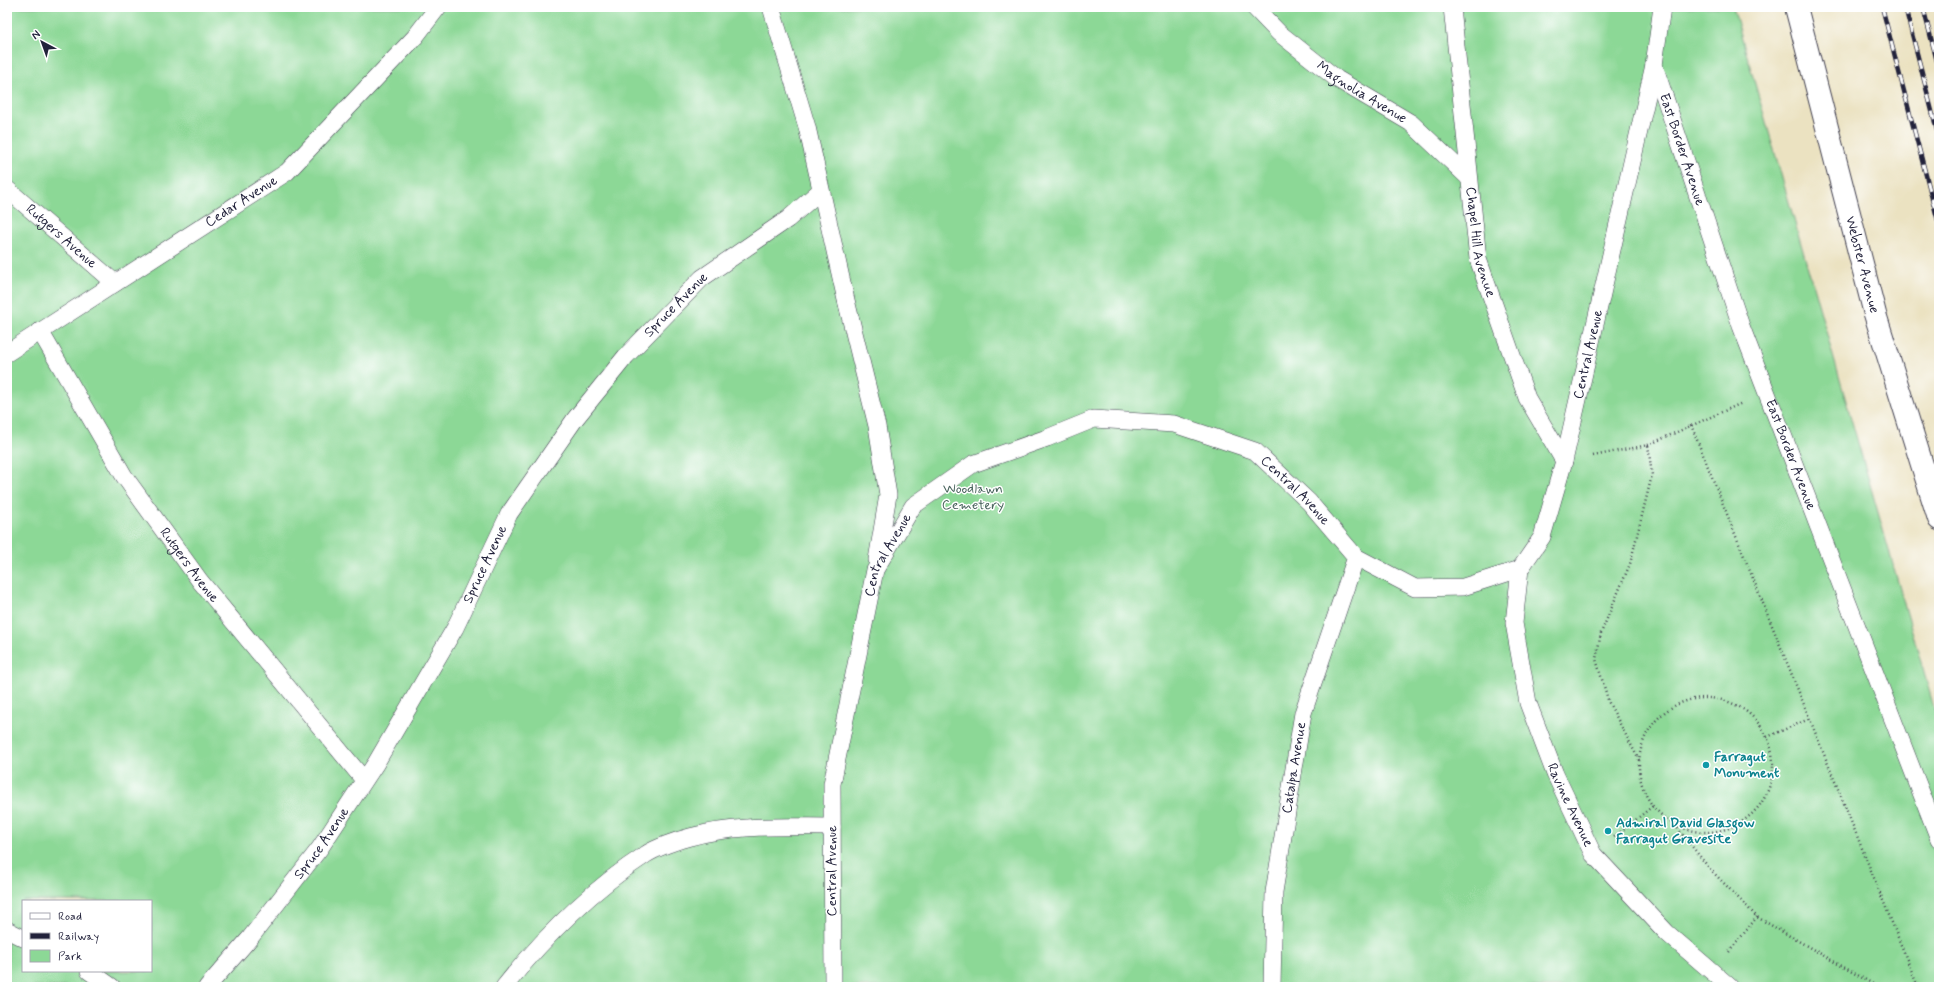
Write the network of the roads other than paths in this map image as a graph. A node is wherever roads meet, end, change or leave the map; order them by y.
1 (438, 7) edge
2 (770, 7) edge
3 (1254, 7) edge
4 (1452, 7) edge
5 (1662, 7) edge
6 (1796, 7) edge
7 (1654, 65) junction
8 (1469, 178) junction
9 (7, 190) edge
10 (820, 191) junction
11 (115, 283) junction
12 (40, 331) junction
13 (7, 353) edge
14 (1564, 461) junction
15 (1939, 519) edge
16 (1356, 557) junction
17 (1520, 569) junction
18 (875, 570) junction
19 (364, 780) junction
20 (832, 827) junction
21 (1939, 839) edge
22 (7, 930) edge
23 (22, 938) edge
24 (90, 972) edge
25 (112, 987) edge
26 (207, 987) edge
27 (504, 987) edge
28 (833, 987) edge
29 (1272, 987) edge
30 (1730, 987) edge

1 - 11 lane, Cedar Avenue
2 - 10 lane
3 - 8 lane, Magnolia Avenue
4 - 8 lane, Chapel Hill Avenue
5 - 7 lane, Central Avenue
6 - 15 main road, Webster Avenue
7 - 14 lane, Central Avenue
7 - 21 lane, East Border Avenue
8 - 14 lane, Chapel Hill Avenue
9 - 11 lane, Rutgers Avenue
10 - 18 lane
10 - 19 lane, Spruce Avenue
11 - 12 lane, Cedar Avenue
12 - 13 lane, Cedar Avenue
12 - 19 lane, Rutgers Avenue
14 - 17 lane, Central Avenue
16 - 17 lane, Central Avenue
16 - 18 lane, Central Avenue
16 - 29 lane, Catalpa Avenue
17 - 30 lane, Ravine Avenue
18 - 20 lane, Central Avenue
19 - 26 lane, Spruce Avenue
20 - 27 lane
20 - 28 lane, Central Avenue
22 - 23 lane
24 - 25 lane

